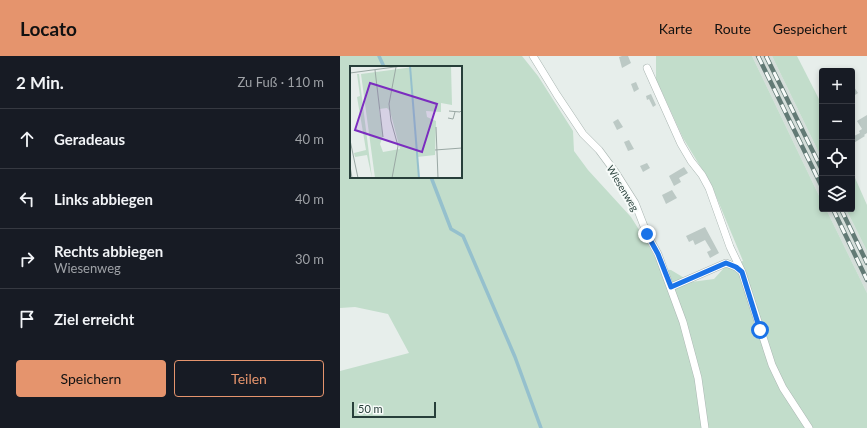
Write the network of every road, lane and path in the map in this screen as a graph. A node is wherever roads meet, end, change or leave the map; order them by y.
1 (533, 56) edge
2 (648, 68) dead end
3 (742, 272) junction
4 (671, 287) junction
5 (705, 428) edge
6 (809, 428) edge

1 - 4 lane, Wiesenweg
2 - 3 lane
3 - 4 lane
3 - 6 lane
4 - 5 lane, Wiesenweg

